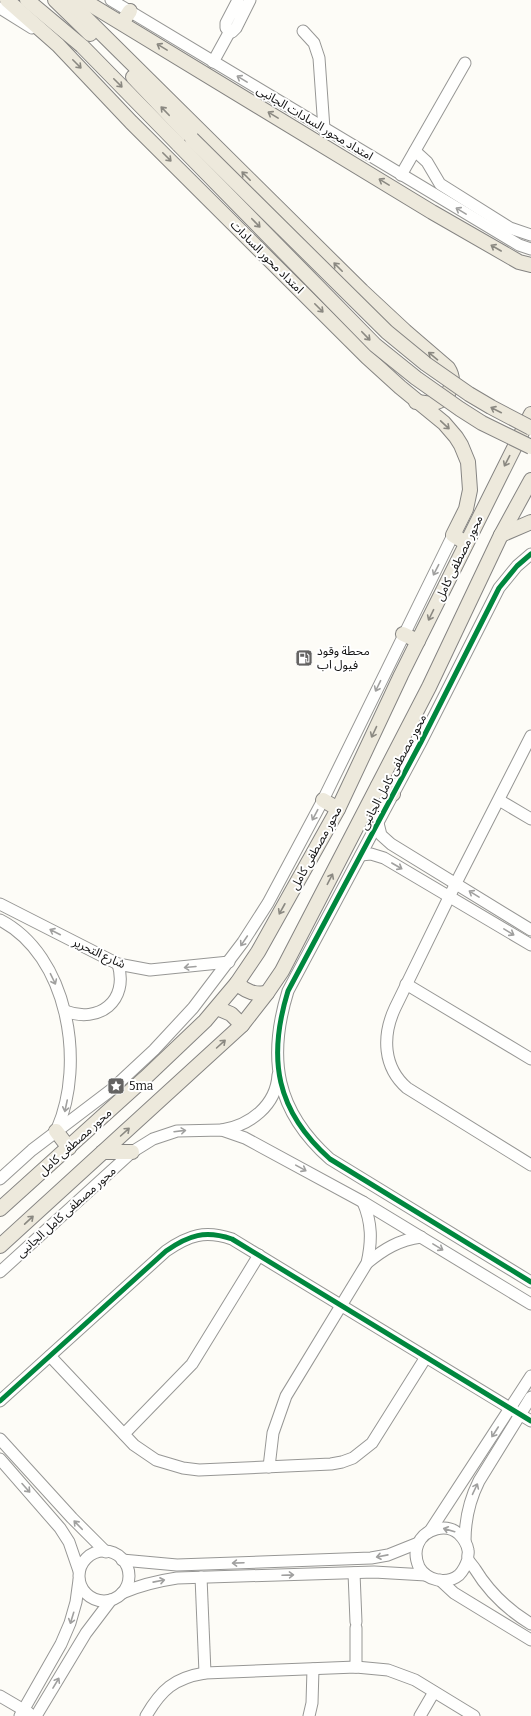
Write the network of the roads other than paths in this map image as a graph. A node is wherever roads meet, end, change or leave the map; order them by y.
1 (7, 0) edge
2 (27, 0) edge
3 (55, 0) edge
4 (71, 0) edge
5 (83, 0) edge
6 (112, 0) edge
7 (238, 0) edge
8 (250, 0) edge
9 (0, 8) edge
10 (130, 11) junction
11 (122, 24) junction
12 (303, 31) dead end
13 (230, 32) junction
14 (58, 45) junction
15 (213, 62) junction
16 (465, 63) dead end
17 (324, 129) junction
18 (415, 151) junction
19 (401, 175) junction
20 (531, 235) edge
21 (531, 249) edge
22 (531, 265) edge
23 (416, 402) junction
24 (531, 414) edge
25 (531, 428) edge
26 (531, 447) edge
27 (531, 480) edge
28 (531, 522) edge
29 (453, 535) junction
30 (501, 535) junction
31 (466, 543) junction
32 (531, 554) edge
33 (404, 634) junction
34 (418, 641) junction
35 (531, 736) edge
36 (378, 786) junction
37 (393, 794) junction
38 (323, 800) junction
39 (499, 800) junction
40 (338, 809) junction
41 (531, 819) edge
42 (378, 823) junction
43 (361, 855) junction
44 (456, 883) junction
45 (450, 896) junction
46 (0, 904) edge
47 (0, 920) edge
48 (531, 930) edge
49 (531, 945) edge
50 (229, 962) junction
51 (118, 964) junction
52 (237, 983) junction
53 (406, 984) junction
54 (267, 993) junction
55 (217, 1008) junction
56 (65, 1011) junction
57 (242, 1025) junction
58 (531, 1059) edge
59 (278, 1068) junction
60 (222, 1130) junction
61 (56, 1131) junction
62 (69, 1148) junction
63 (103, 1152) junction
64 (132, 1152) junction
65 (531, 1165) edge
66 (0, 1179) edge
67 (363, 1202) junction
68 (0, 1209) edge
69 (421, 1237) junction
70 (0, 1246) edge
71 (481, 1253) junction
72 (259, 1255) junction
73 (367, 1263) junction
74 (472, 1268) junction
75 (0, 1272) edge
76 (531, 1282) edge
77 (531, 1304) edge
78 (341, 1305) junction
79 (50, 1356) junction
80 (426, 1357) junction
81 (531, 1376) edge
82 (531, 1397) edge
83 (0, 1401) edge
84 (510, 1408) junction
85 (521, 1415) junction
86 (531, 1421) edge
87 (124, 1434) junction
88 (0, 1439) edge
89 (0, 1459) edge
90 (269, 1467) junction
91 (430, 1530) junction
92 (465, 1541) junction
93 (418, 1543) junction
94 (106, 1552) junction
95 (468, 1559) junction
96 (122, 1560) junction
97 (354, 1573) junction
98 (79, 1575) junction
99 (426, 1575) junction
100 (201, 1577) junction
101 (440, 1580) junction
102 (122, 1593) junction
103 (111, 1600) junction
104 (531, 1624) edge
105 (531, 1640) edge
106 (356, 1667) junction
107 (313, 1669) junction
108 (205, 1673) junction
109 (434, 1692) junction
110 (0, 1696) edge
111 (22, 1713) edge
112 (35, 1716) edge
113 (146, 1716) edge
114 (309, 1716) edge
115 (420, 1716) edge
116 (474, 1716) edge

1 - 14 main road, امتداد محور السادات
2 -> 26 main road, bridge
25 -> 3 main road, bridge
23 -> 4 main road
5 - 11 main road
6 - 10 street, امتداد محور السادات الجانبى
7 - 13 street
8 - 13 street
9 - 14 street
10 - 11 main road
10 - 15 street, امتداد محور السادات الجانبى
22 -> 11 main road
12 - 17 street
13 - 15 street
14 -> 23 main road, امتداد محور السادات
17 -> 15 street, امتداد محور السادات الجانبى
16 - 18 street
17 - 19 street, امتداد محور السادات الجانبى
18 - 19 street
18 - 20 street
21 -> 19 street, امتداد محور السادات الجانبى
23 -> 29 main road, امتداد محور السادات
24 -> 31 main road, محور مصطفى كامل
27 - 30 main road, محور مصطفى كامل
28 - 30 main road
29 - 31 main road
29 -> 33 street
30 - 36 main road, محور مصطفى كامل
31 -> 34 main road, محور مصطفى كامل
32 - 37 street, محور مصطفى كامل الجانبى
33 - 34 main road
33 -> 38 street
34 -> 40 main road, محور مصطفى كامل
35 - 39 street
36 - 37 main road
54 -> 36 main road, محور مصطفى كامل
37 - 42 street, محور مصطفى كامل الجانبى
38 - 40 main road
38 -> 50 street
39 - 41 street
39 - 44 street
40 -> 52 main road, محور مصطفى كامل
42 - 43 street, محور مصطفى كامل الجانبى
42 - 44 street
43 -> 45 street
43 - 59 street, محور مصطفى كامل الجانبى
44 - 45 street
48 -> 44 street
45 -> 49 street
45 - 53 street
51 -> 46 street, شارع التحرير
47 -> 56 street
50 -> 51 street, شارع التحرير
50 - 61 street
51 - 56 street
52 - 54 main road
52 - 55 main road, محور مصطفى كامل
53 - 58 street
53 - 65 street
54 - 57 main road, محور مصطفى كامل
55 - 57 main road
55 - 62 main road, محور مصطفى كامل
56 -> 61 street
63 -> 57 main road, محور مصطفى كامل
59 - 60 street
59 - 71 street
64 -> 60 street, محور مصطفى كامل الجانبى
60 -> 67 street
61 - 62 main road
61 - 66 street
62 - 68 main road, محور مصطفى كامل
63 - 64 main road
70 -> 63 main road, محور مصطفى كامل
64 - 75 street, محور مصطفى كامل الجانبى
67 - 69 street
67 - 73 street
69 - 73 street
69 -> 74 street
71 - 74 street
71 - 76 street
72 - 78 street
72 - 79 street
72 - 87 street
73 - 78 street
74 - 77 street
78 - 80 street
78 - 90 street
79 - 83 street
79 - 87 street
80 - 84 street
80 - 90 street
81 - 84 street
82 - 85 street
84 - 85 street
84 -> 91 street
85 - 86 street
92 -> 85 street
87 - 90 street
94 -> 88 street
89 -> 98 street
92 -> 91 street
91 - 93 street
92 - 95 street
93 -> 96 street
93 - 99 street
94 - 96 street
94 - 98 street
95 - 101 street
95 - 104 street
96 - 102 street
97 - 99 street
100 -> 97 street
97 - 106 street
98 - 103 street
98 -> 111 street
99 - 101 street
102 -> 100 street
100 - 108 street
101 - 105 street
102 - 103 street
112 -> 103 street
106 - 107 street
106 - 109 street
107 - 108 street
107 - 114 street
108 - 113 street
109 - 115 street
109 - 116 street
110 - 111 street
111 - 112 street

